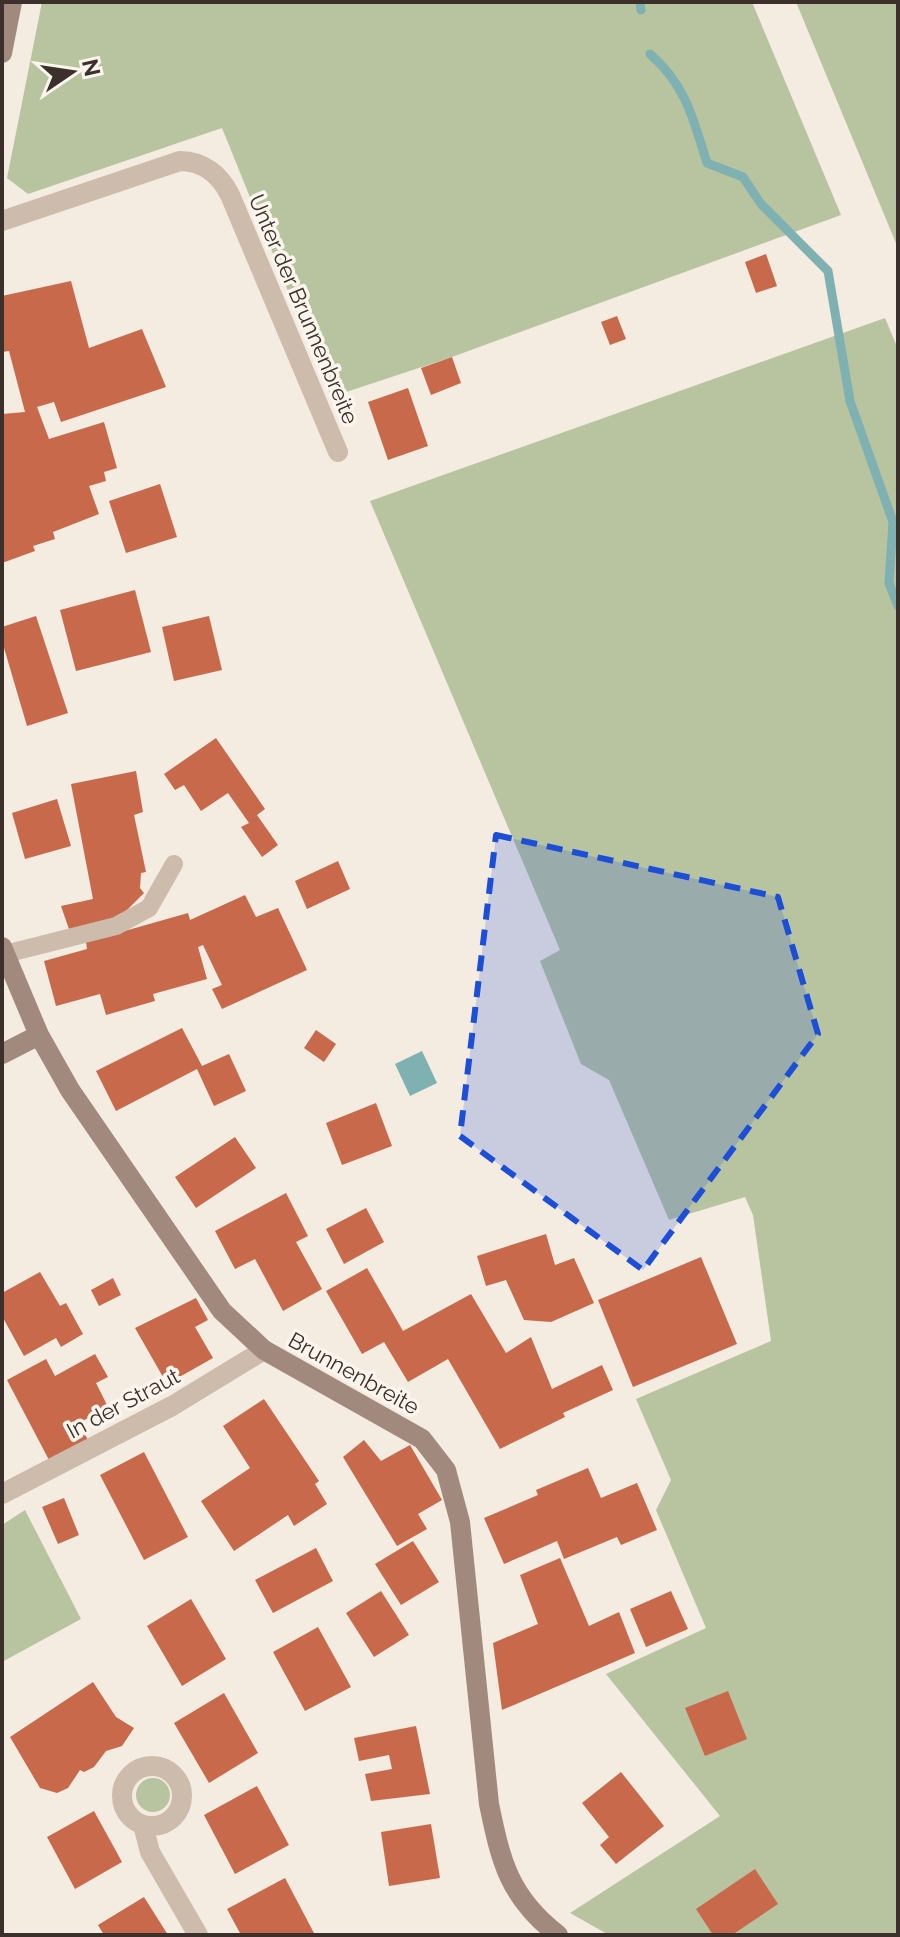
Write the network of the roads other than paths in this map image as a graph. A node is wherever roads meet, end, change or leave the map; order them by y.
1 (12, 2) edge
2 (2, 53) edge
3 (2, 221) edge
4 (338, 452) dead end
5 (174, 864) dead end
6 (3, 950) edge
7 (39, 1035) junction
8 (2, 1054) edge
9 (264, 1350) junction
10 (4, 1486) edge
11 (143, 1825) dead end
12 (198, 1935) edge
13 (558, 1935) edge

1 - 2 street
3 - 4 street, Unter der Brunnenbreite
5 - 6 lane
6 - 7 street, Brunnenbreite
7 - 8 street
7 - 9 street, Brunnenbreite
9 - 10 street, In der Straut
9 - 13 street, Brunnenbreite
11 - 12 street

